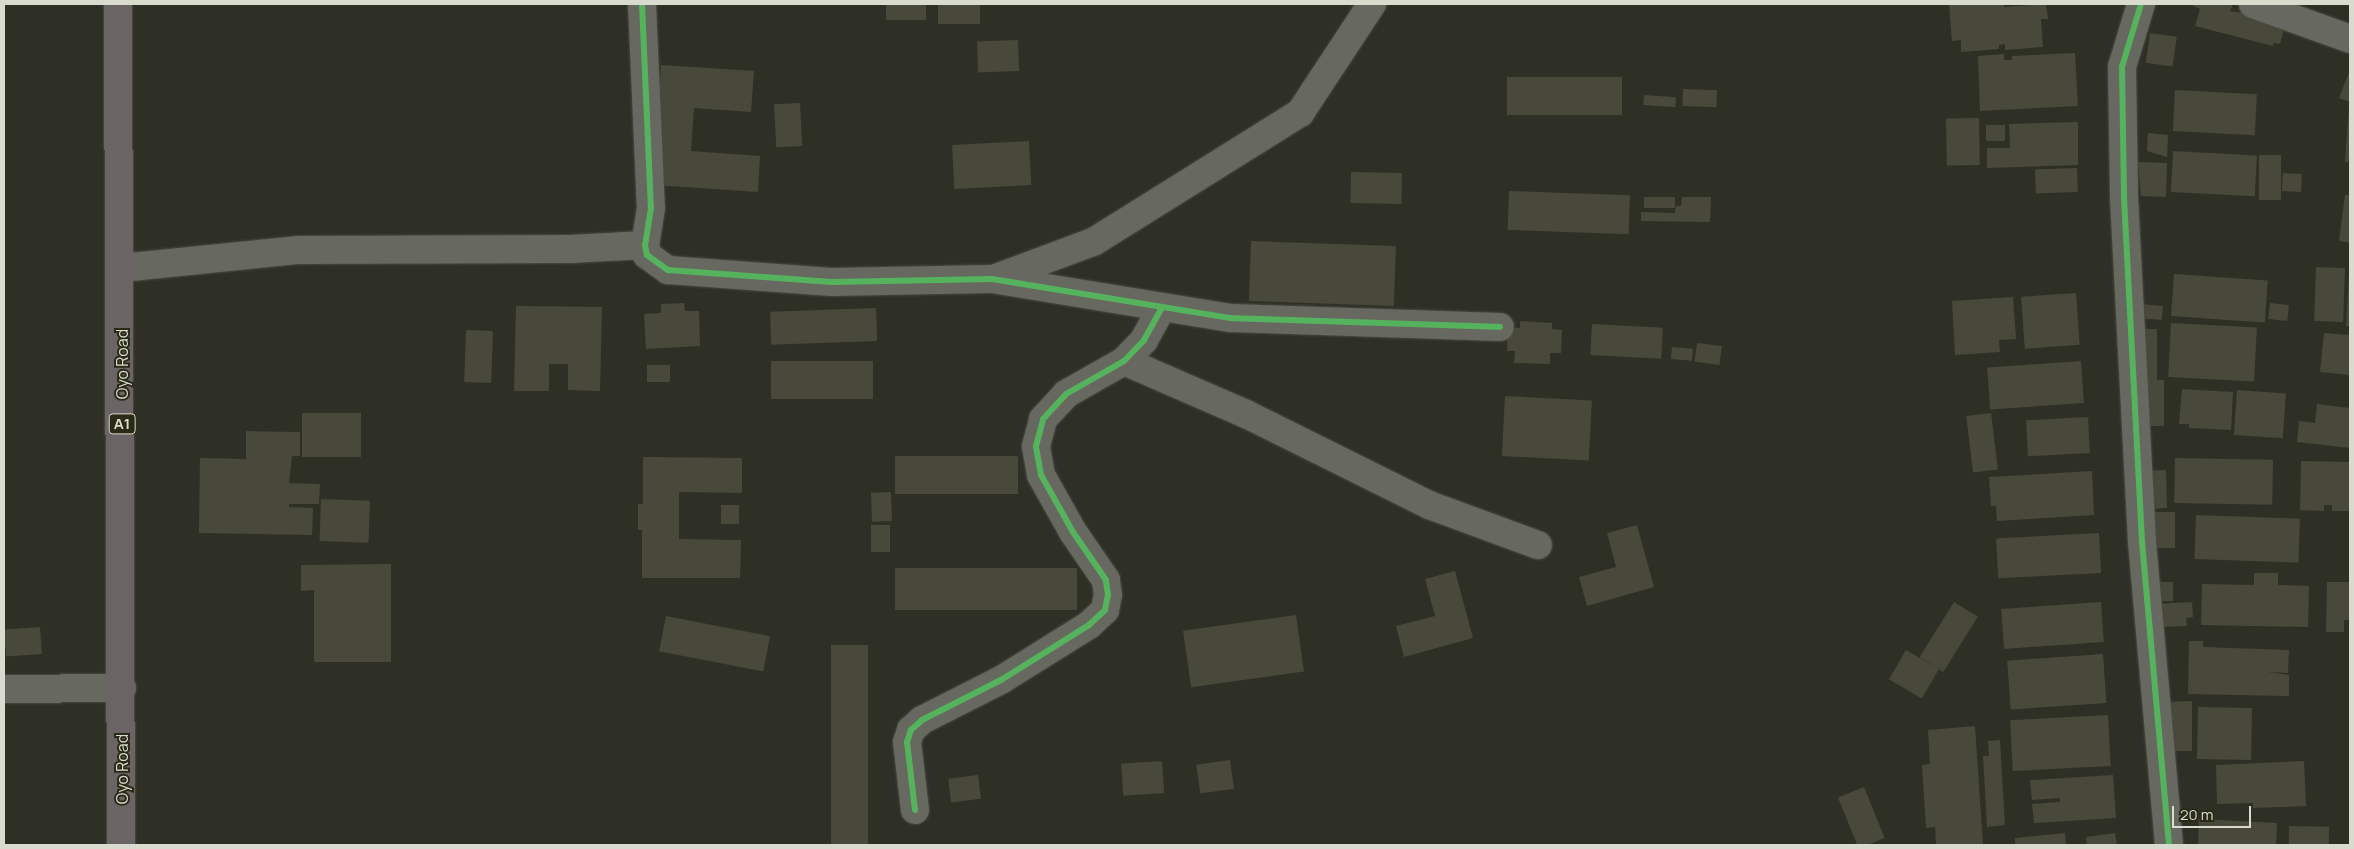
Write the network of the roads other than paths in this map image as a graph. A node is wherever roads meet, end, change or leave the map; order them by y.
1 (118, 4) edge
2 (642, 4) edge
3 (1372, 4) edge
4 (2141, 4) edge
5 (2252, 4) edge
6 (2350, 40) edge
7 (645, 245) junction
8 (121, 268) junction
9 (992, 279) junction
10 (1162, 308) junction
11 (1500, 327) dead end
12 (1124, 361) junction
13 (1538, 545) dead end
14 (122, 688) junction
15 (4, 689) edge
16 (915, 810) dead end
17 (121, 845) edge
18 (2169, 845) edge

1 - 8 highway, Oyo Road / A1
2 - 7 street
3 - 9 street
4 - 18 street
5 - 6 street
7 - 8 street
7 - 9 street
8 - 14 highway, Oyo Road / A1
9 - 10 street
10 - 11 street
10 - 12 street
12 - 13 street
12 - 16 street
14 - 15 street
14 - 17 highway, Oyo Road / A1

